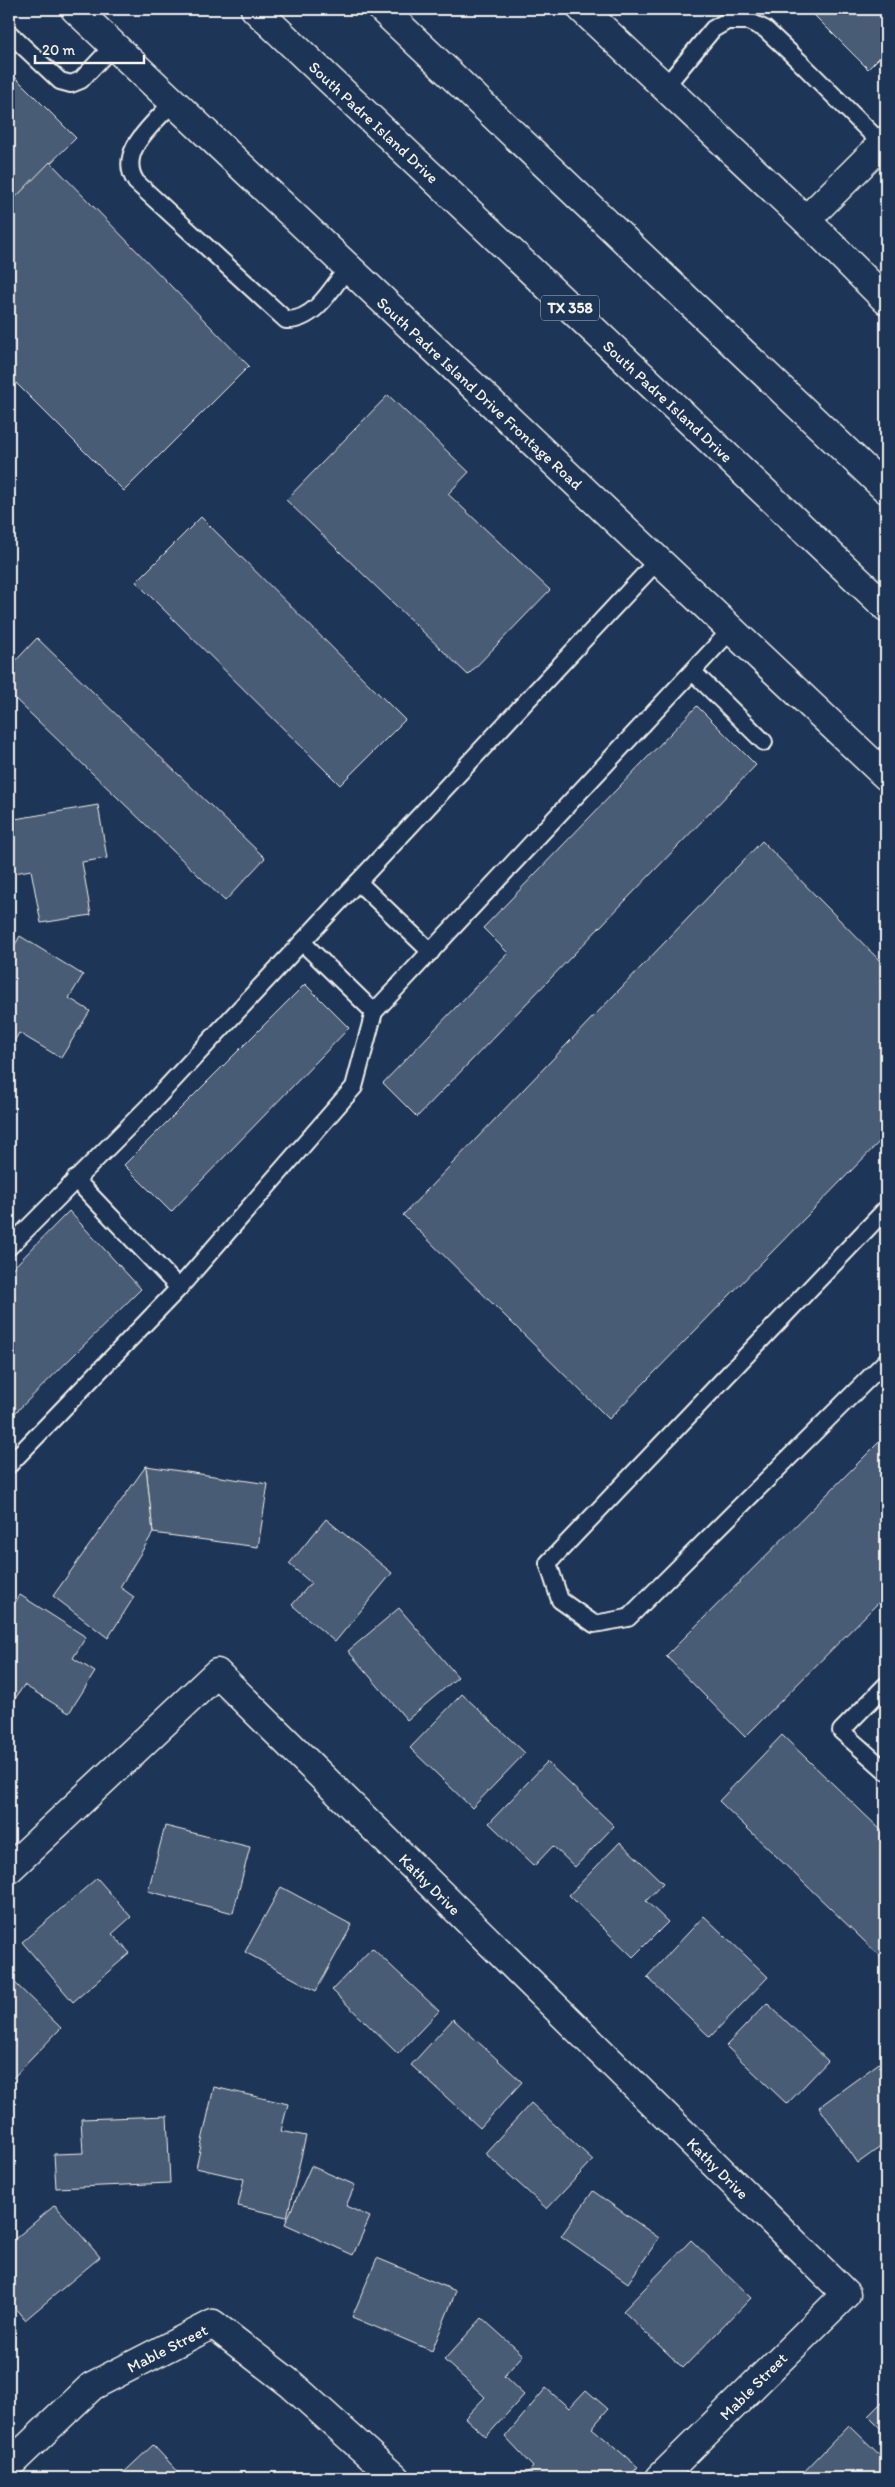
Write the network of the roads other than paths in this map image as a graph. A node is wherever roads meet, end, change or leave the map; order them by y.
1 (75, 9) edge
2 (254, 9) edge
3 (382, 9) edge
4 (582, 9) edge
5 (9, 33) edge
6 (114, 45) junction
7 (665, 87) junction
8 (173, 102) junction
9 (884, 142) edge
10 (806, 220) junction
11 (348, 267) junction
12 (886, 300) edge
13 (886, 489) edge
14 (658, 560) junction
15 (886, 607) edge
16 (731, 630) junction
17 (693, 672) junction
18 (764, 742) dead end
19 (886, 776) edge
20 (358, 882) junction
21 (302, 942) junction
22 (431, 952) junction
23 (374, 1012) junction
24 (75, 1179) junction
25 (886, 1209) edge
26 (9, 1247) edge
27 (179, 1288) junction
28 (886, 1361) edge
29 (9, 1465) edge
30 (886, 1685) edge
31 (886, 1771) edge
32 (9, 1869) edge
33 (846, 2294) joint
34 (9, 2465) edge
35 (395, 2478) edge
36 (660, 2478) edge

1 - 6 main road, South Padre Island Drive Frontage Road
2 - 15 main road, South Padre Island Drive / TX 358
3 - 13 main road
4 - 7 main road
5 - 6 lane
6 - 8 main road, South Padre Island Drive Frontage Road
7 - 9 lane
7 - 10 main road
8 - 11 main road, South Padre Island Drive Frontage Road
8 - 11 lane
9 - 10 main road
10 - 12 main road
11 - 14 main road, South Padre Island Drive Frontage Road
14 - 16 main road, South Padre Island Drive Frontage Road
14 - 20 lane
16 - 17 lane
16 - 19 main road, South Padre Island Drive Frontage Road
17 - 18 lane
17 - 22 lane
20 - 21 lane
20 - 22 lane
21 - 23 lane
21 - 24 lane
22 - 23 lane
23 - 27 lane
24 - 26 lane
24 - 27 lane
25 - 28 lane
27 - 29 lane
30 - 31 lane
32 - 33 main road, Kathy Drive
33 - 36 main road, Mable Street
34 - 35 main road, Mable Street

